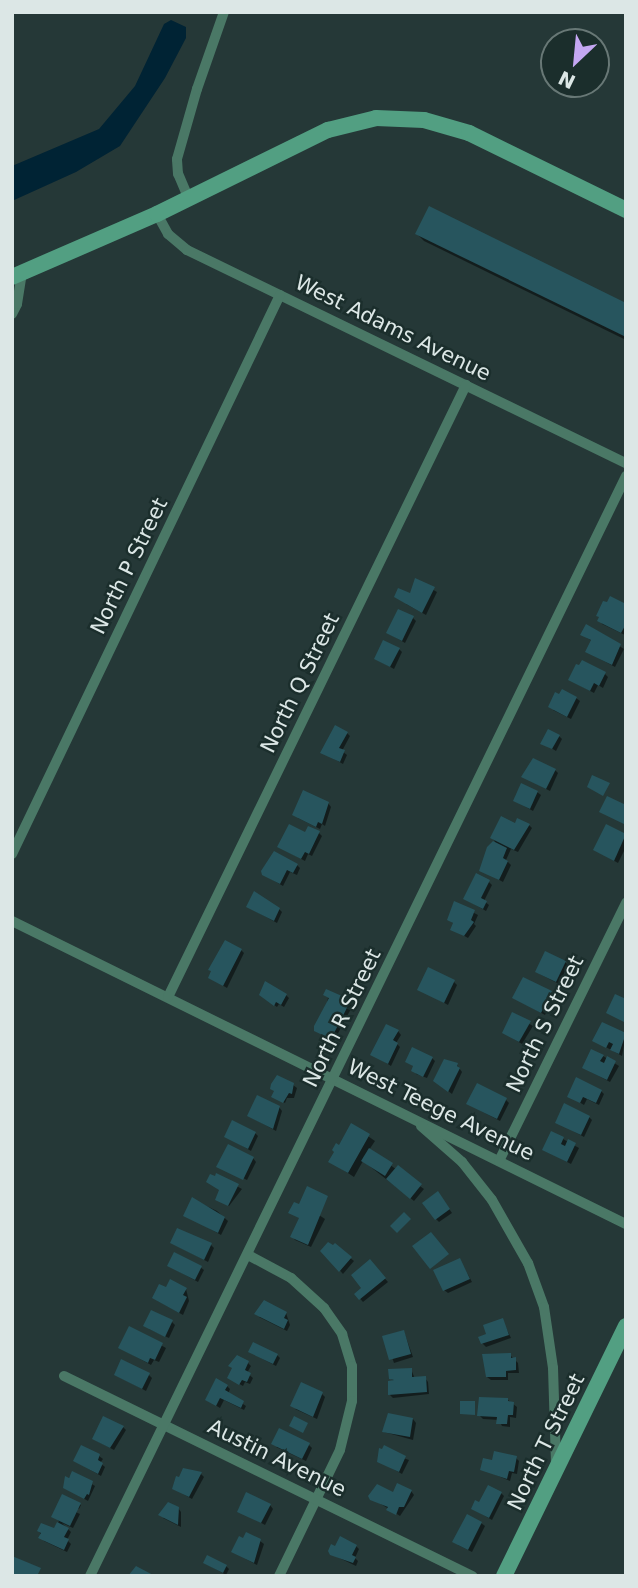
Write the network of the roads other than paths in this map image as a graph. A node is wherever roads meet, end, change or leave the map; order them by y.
1 (220, 14) edge
2 (188, 197) junction
3 (626, 209) edge
4 (157, 214) junction
5 (17, 274) edge
6 (280, 295) junction
7 (12, 314) edge
8 (466, 385) junction
9 (626, 463) edge
10 (626, 476) edge
11 (12, 854) edge
12 (626, 903) edge
13 (12, 921) edge
14 (168, 997) junction
15 (334, 1079) junction
16 (411, 1117) junction
17 (499, 1161) junction
18 (626, 1223) edge
19 (248, 1255) junction
20 (626, 1326) edge
21 (64, 1376) dead end
22 (165, 1423) junction
23 (556, 1469) junction
24 (316, 1499) junction
25 (90, 1576) edge
26 (279, 1576) edge
27 (473, 1576) edge
28 (504, 1576) edge

1 - 2 street
2 - 3 street
2 - 4 street
4 - 5 street
4 - 6 street, West Adams Avenue
5 - 7 street
6 - 8 street, West Adams Avenue
6 - 11 street, North P Street
8 - 9 street, West Adams Avenue
8 - 14 street, North Q Street
10 - 15 street, North R Street
12 - 17 street, North S Street
13 - 14 street, West Teege Avenue
14 - 15 street, West Teege Avenue
15 - 16 street, West Teege Avenue
15 - 19 street, North R Street
16 - 17 street, West Teege Avenue
16 - 23 street
17 - 18 street, West Teege Avenue
19 - 22 street, North R Street
19 - 24 street
20 - 23 street, North T Street
21 - 22 street, Austin Avenue
22 - 24 street, Austin Avenue
22 - 25 street, North R Street
23 - 28 street, North T Street
24 - 26 street
24 - 27 street, Austin Avenue

